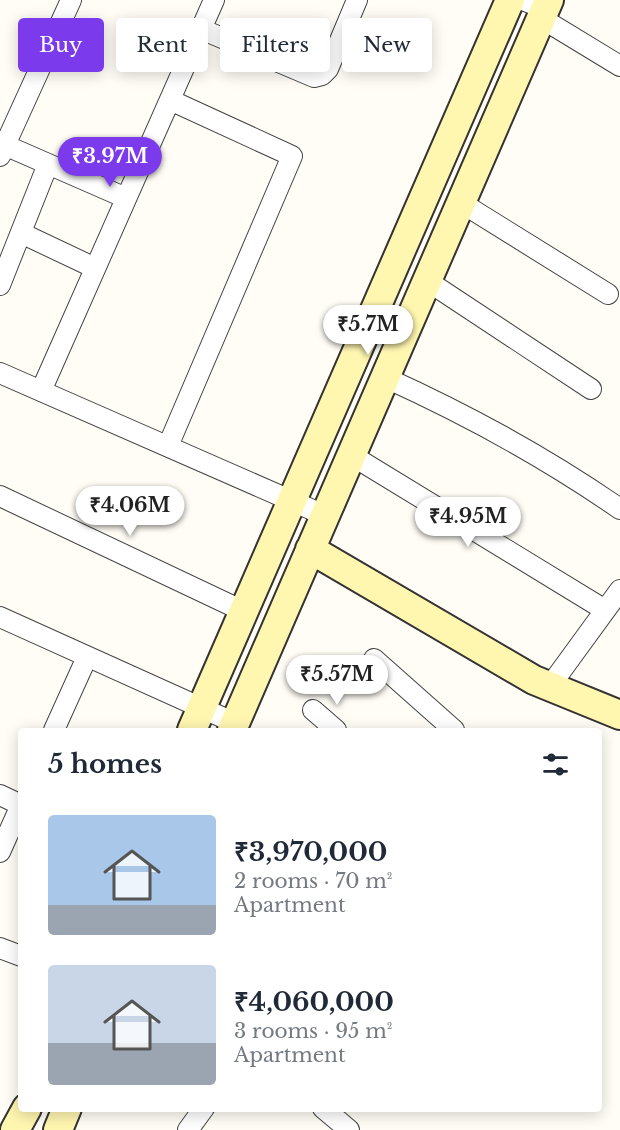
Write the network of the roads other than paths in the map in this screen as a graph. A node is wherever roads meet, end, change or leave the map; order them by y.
1 (71, 0) edge
2 (214, 0) edge
3 (357, 0) edge
4 (510, 0) edge
5 (540, 7) edge
6 (206, 18) edge
7 (208, 32) edge
8 (620, 66) edge
9 (182, 72) edge
10 (170, 100) junction
11 (2, 148) edge
12 (48, 164) junction
13 (126, 198) junction
14 (460, 202) junction
15 (21, 233) junction
16 (95, 268) junction
17 (426, 280) junction
18 (0, 285) edge
19 (608, 294) dead end
20 (0, 373) edge
21 (384, 377) junction
22 (591, 389) dead end
23 (41, 391) junction
24 (168, 446) junction
25 (351, 455) junction
26 (0, 496) edge
27 (291, 500) junction
28 (620, 509) edge
29 (324, 515) junction
30 (310, 549) junction
31 (620, 590) edge
32 (605, 610) junction
33 (243, 611) junction
34 (0, 617) edge
35 (87, 657) junction
36 (375, 659) dead end
37 (550, 686) junction
38 (313, 710) dead end
39 (620, 715) edge
40 (197, 719) edge
41 (233, 727) edge
42 (55, 728) edge
43 (334, 728) edge
44 (452, 728) edge
45 (0, 795) edge
46 (18, 804) edge
47 (18, 812) edge
48 (0, 852) edge
49 (0, 948) edge
50 (18, 955) edge
51 (25, 1112) edge
52 (65, 1112) edge
53 (328, 1112) edge
54 (15, 1130) edge
55 (58, 1130) edge
56 (349, 1130) edge

1 - 11 street
2 - 6 street
3 - 7 street
4 - 27 street
5 - 8 street
5 - 14 street
9 - 10 street
10 - 13 street
10 - 24 street
11 - 12 street
12 - 13 street
12 - 15 street
13 - 16 street
14 - 17 street
14 - 19 street
15 - 16 street
15 - 18 street
16 - 23 street
17 - 21 street
17 - 22 street
20 - 23 street
21 - 25 street
21 - 28 street
23 - 24 street
24 - 27 street
25 - 29 street
25 - 32 street
26 - 33 street
27 - 29 street
27 - 33 street
29 - 30 street
30 - 37 street
30 - 41 street
31 - 32 street
32 - 37 street
33 - 40 street
34 - 35 street
35 - 40 street
35 - 42 street
36 - 44 street
37 - 39 street
38 - 43 street
40 - 41 street
45 - 46 street
47 - 48 street
49 - 50 street
51 - 54 street
52 - 55 street
53 - 56 street

